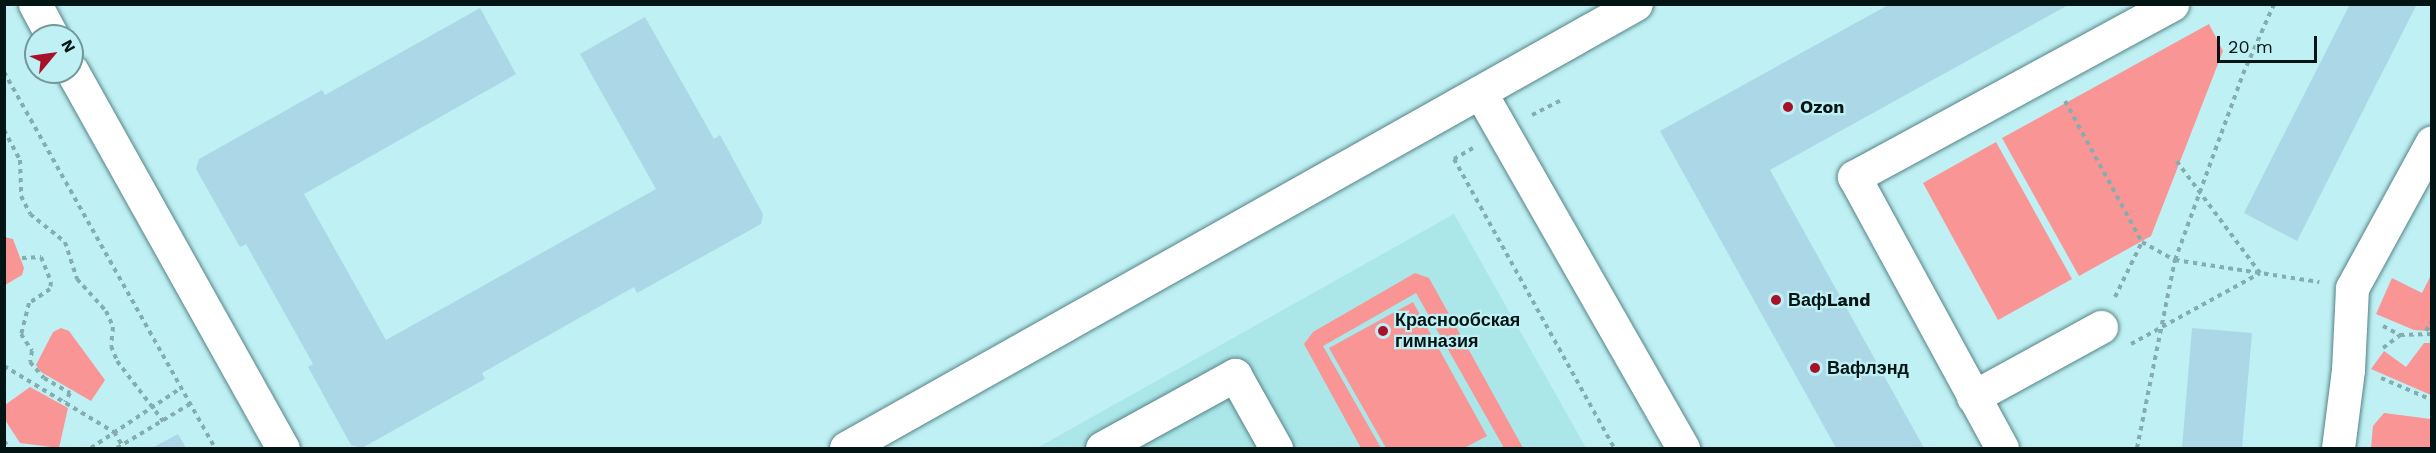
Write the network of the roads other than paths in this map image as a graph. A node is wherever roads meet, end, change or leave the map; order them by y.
1 (35, 4) edge
2 (1636, 4) edge
3 (2172, 4) edge
4 (46, 24) edge
5 (79, 84) edge
6 (1480, 92) junction
7 (2432, 142) edge
8 (2101, 327) road end
9 (1973, 397) junction
10 (283, 448) edge
11 (846, 448) edge
12 (1102, 448) edge
13 (1276, 448) edge
14 (1683, 448) edge
15 (2002, 448) edge
16 (2338, 448) edge

1 - 4 street
2 - 6 street
3 - 9 street
5 - 10 street
6 - 11 street
6 - 14 street
7 - 16 street
8 - 9 street
9 - 15 street
12 - 13 street

